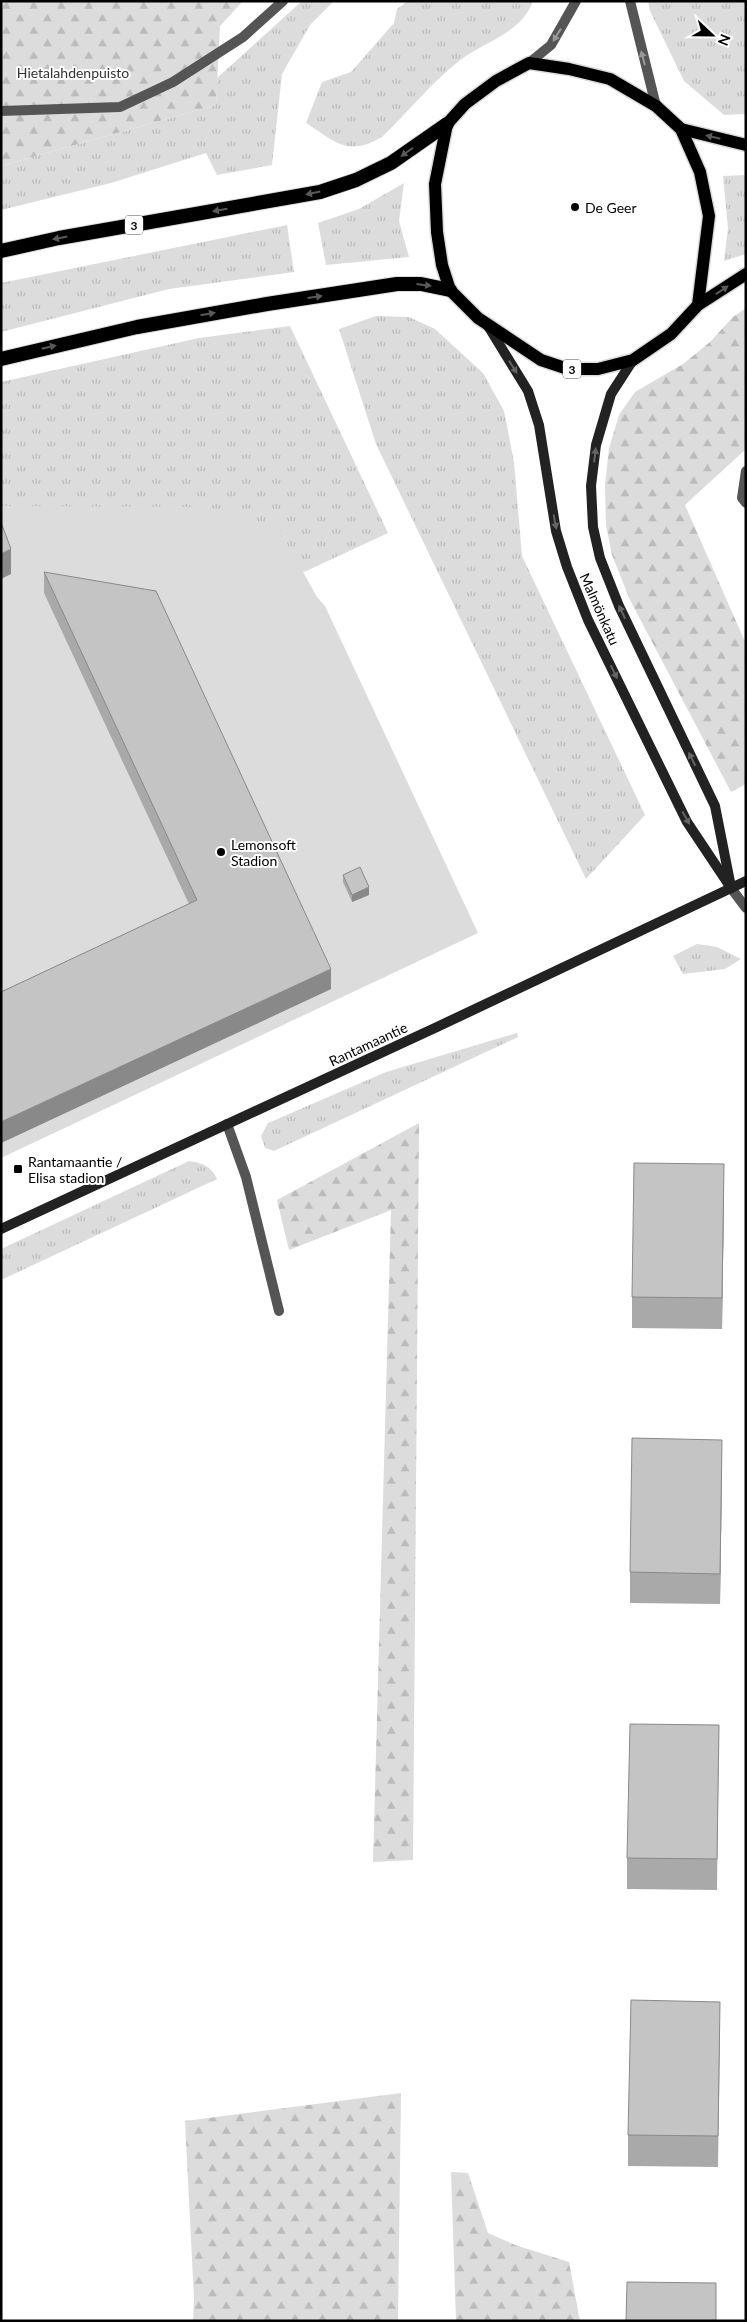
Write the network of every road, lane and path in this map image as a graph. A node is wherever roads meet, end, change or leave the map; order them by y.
1 (283, 1) edge
2 (576, 1) edge
3 (630, 1) edge
4 (529, 63) junction
5 (656, 106) junction
6 (1, 111) edge
7 (447, 124) junction
8 (681, 129) junction
9 (746, 145) edge
10 (1, 251) edge
11 (746, 274) edge
12 (450, 290) junction
13 (698, 305) junction
14 (488, 325) junction
15 (1, 358) edge
16 (633, 360) junction
17 (746, 471) edge
18 (746, 503) edge
19 (746, 881) edge
20 (731, 888) junction
21 (746, 908) edge
22 (227, 1124) junction
23 (1, 1229) edge
24 (279, 1312) dead end

1 - 6 street
2 -> 4 street
5 -> 3 street
4 - 5 main road
4 - 7 main road, 3
5 - 8 main road
7 -> 10 highway, 3
7 - 12 main road, 3
9 -> 8 main road
8 - 13 main road
13 -> 11 main road, 3
12 - 14 main road, 3
15 -> 12 highway
13 - 16 main road, 3
14 - 16 main road, 3
14 -> 20 main road, Malmönkatu
20 -> 16 main road, Malmönkatu
17 - 18 street
19 - 20 main road, Rantamaantie
20 - 21 street, Malmönkatu
20 - 22 main road, Rantamaantie
22 - 23 main road, Rantamaantie
22 - 24 street

